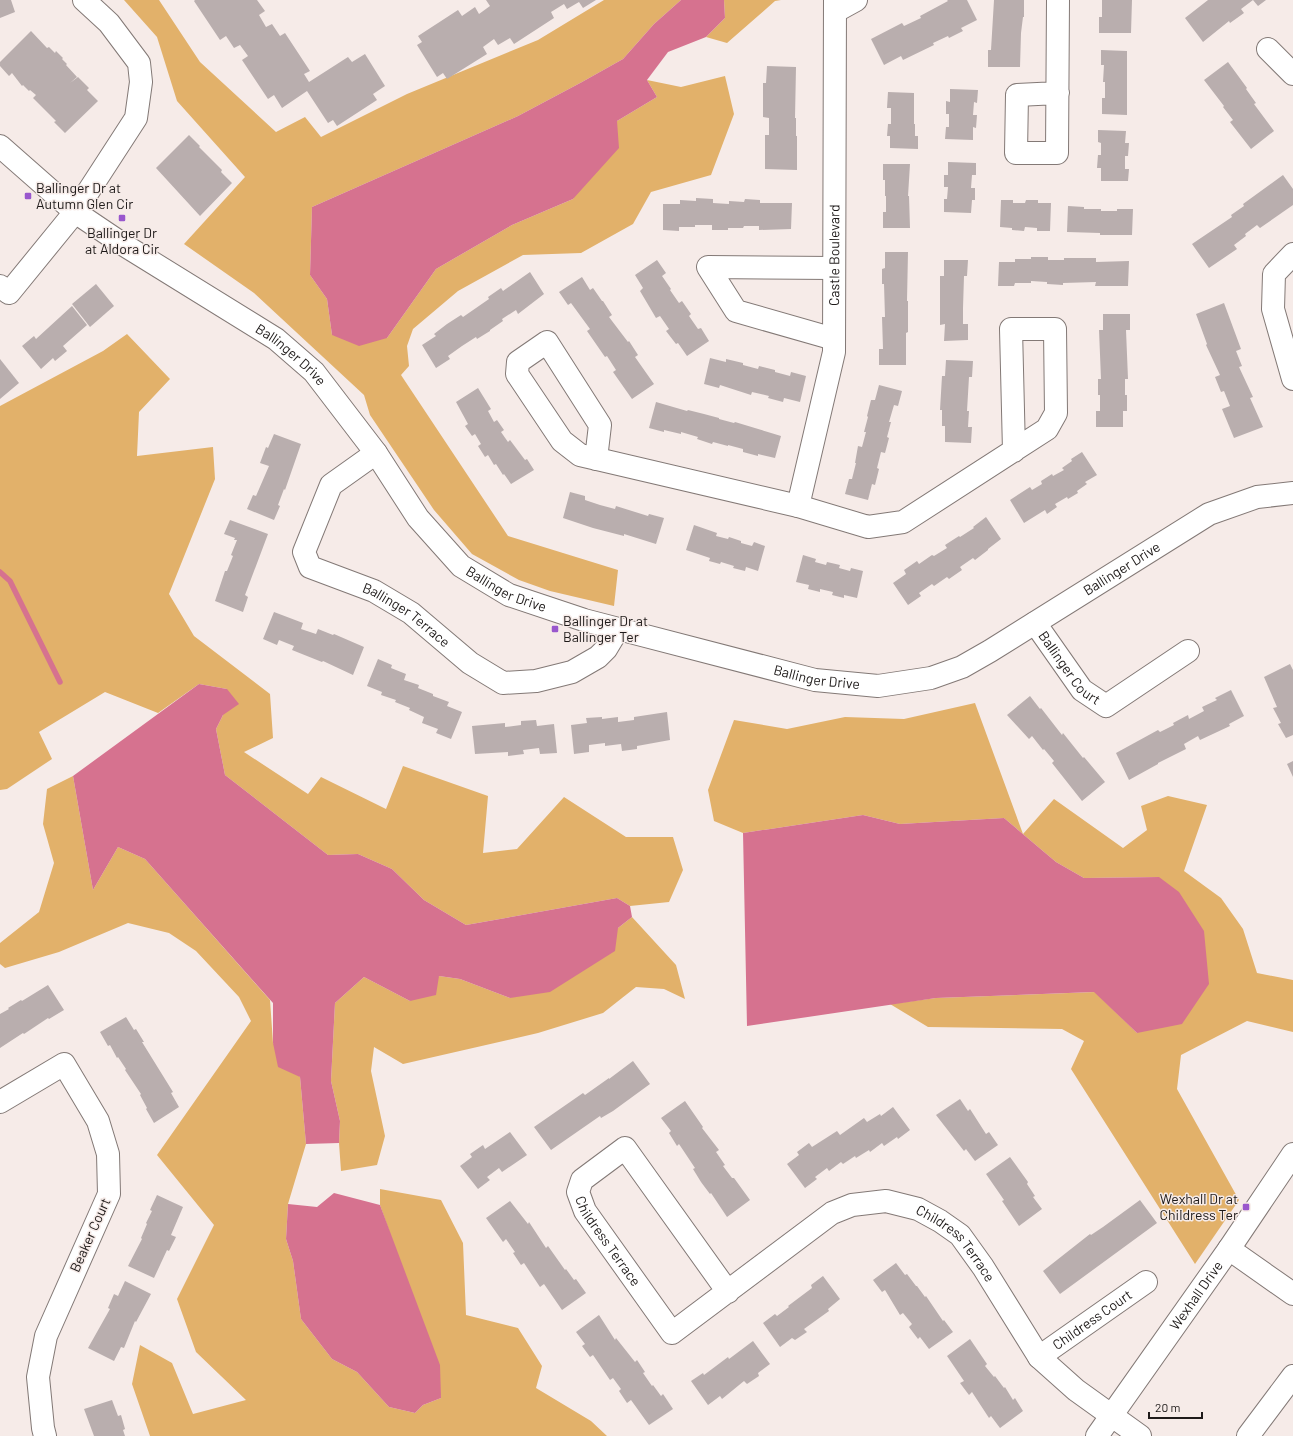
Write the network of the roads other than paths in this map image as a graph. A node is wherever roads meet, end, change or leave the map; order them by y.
1 (84, 0) edge
2 (856, 0) edge
3 (1058, 0) edge
4 (836, 5) edge
5 (1268, 49) dead end
6 (1293, 74) edge
7 (1058, 93) dead end
8 (0, 146) edge
9 (75, 212) junction
10 (1293, 254) edge
11 (834, 268) junction
12 (0, 286) edge
13 (834, 339) junction
14 (1293, 379) edge
15 (1014, 451) junction
16 (376, 453) junction
17 (596, 459) junction
18 (1293, 492) edge
19 (798, 506) junction
20 (1036, 623) junction
21 (618, 629) junction
22 (1188, 651) dead end
23 (0, 1102) edge
24 (1293, 1154) edge
25 (1229, 1249) junction
26 (1146, 1282) dead end
27 (728, 1292) junction
28 (1293, 1294) edge
29 (1039, 1357) junction
30 (1293, 1376) edge
31 (1112, 1415) junction
32 (45, 1436) edge
33 (1096, 1436) edge
34 (1140, 1436) edge
35 (1248, 1436) edge

1 - 9 street
2 - 4 street
3 - 7 street
4 - 11 street, Castle Boulevard
5 - 6 street
8 - 9 street, Ballinger Drive
9 - 12 street
9 - 16 street, Ballinger Drive
10 - 14 street
11 - 13 street, Castle Boulevard
11 - 13 street
13 - 19 street, Castle Boulevard
15 - 15 street
15 - 19 street
16 - 21 street, Ballinger Drive
16 - 21 street, Ballinger Terrace
17 - 17 street
17 - 19 street
18 - 20 street, Ballinger Drive
20 - 21 street, Ballinger Drive
20 - 22 street, Ballinger Court
23 - 32 street, Beaker Court
24 - 25 street, Wexhall Drive
25 - 28 street
25 - 31 street, Wexhall Drive
26 - 29 street, Childress Court
27 - 27 street, Childress Terrace
27 - 29 street, Childress Terrace
29 - 31 street, Childress Terrace
30 - 35 street
31 - 33 street, Wexhall Drive
31 - 34 street, Childress Terrace

